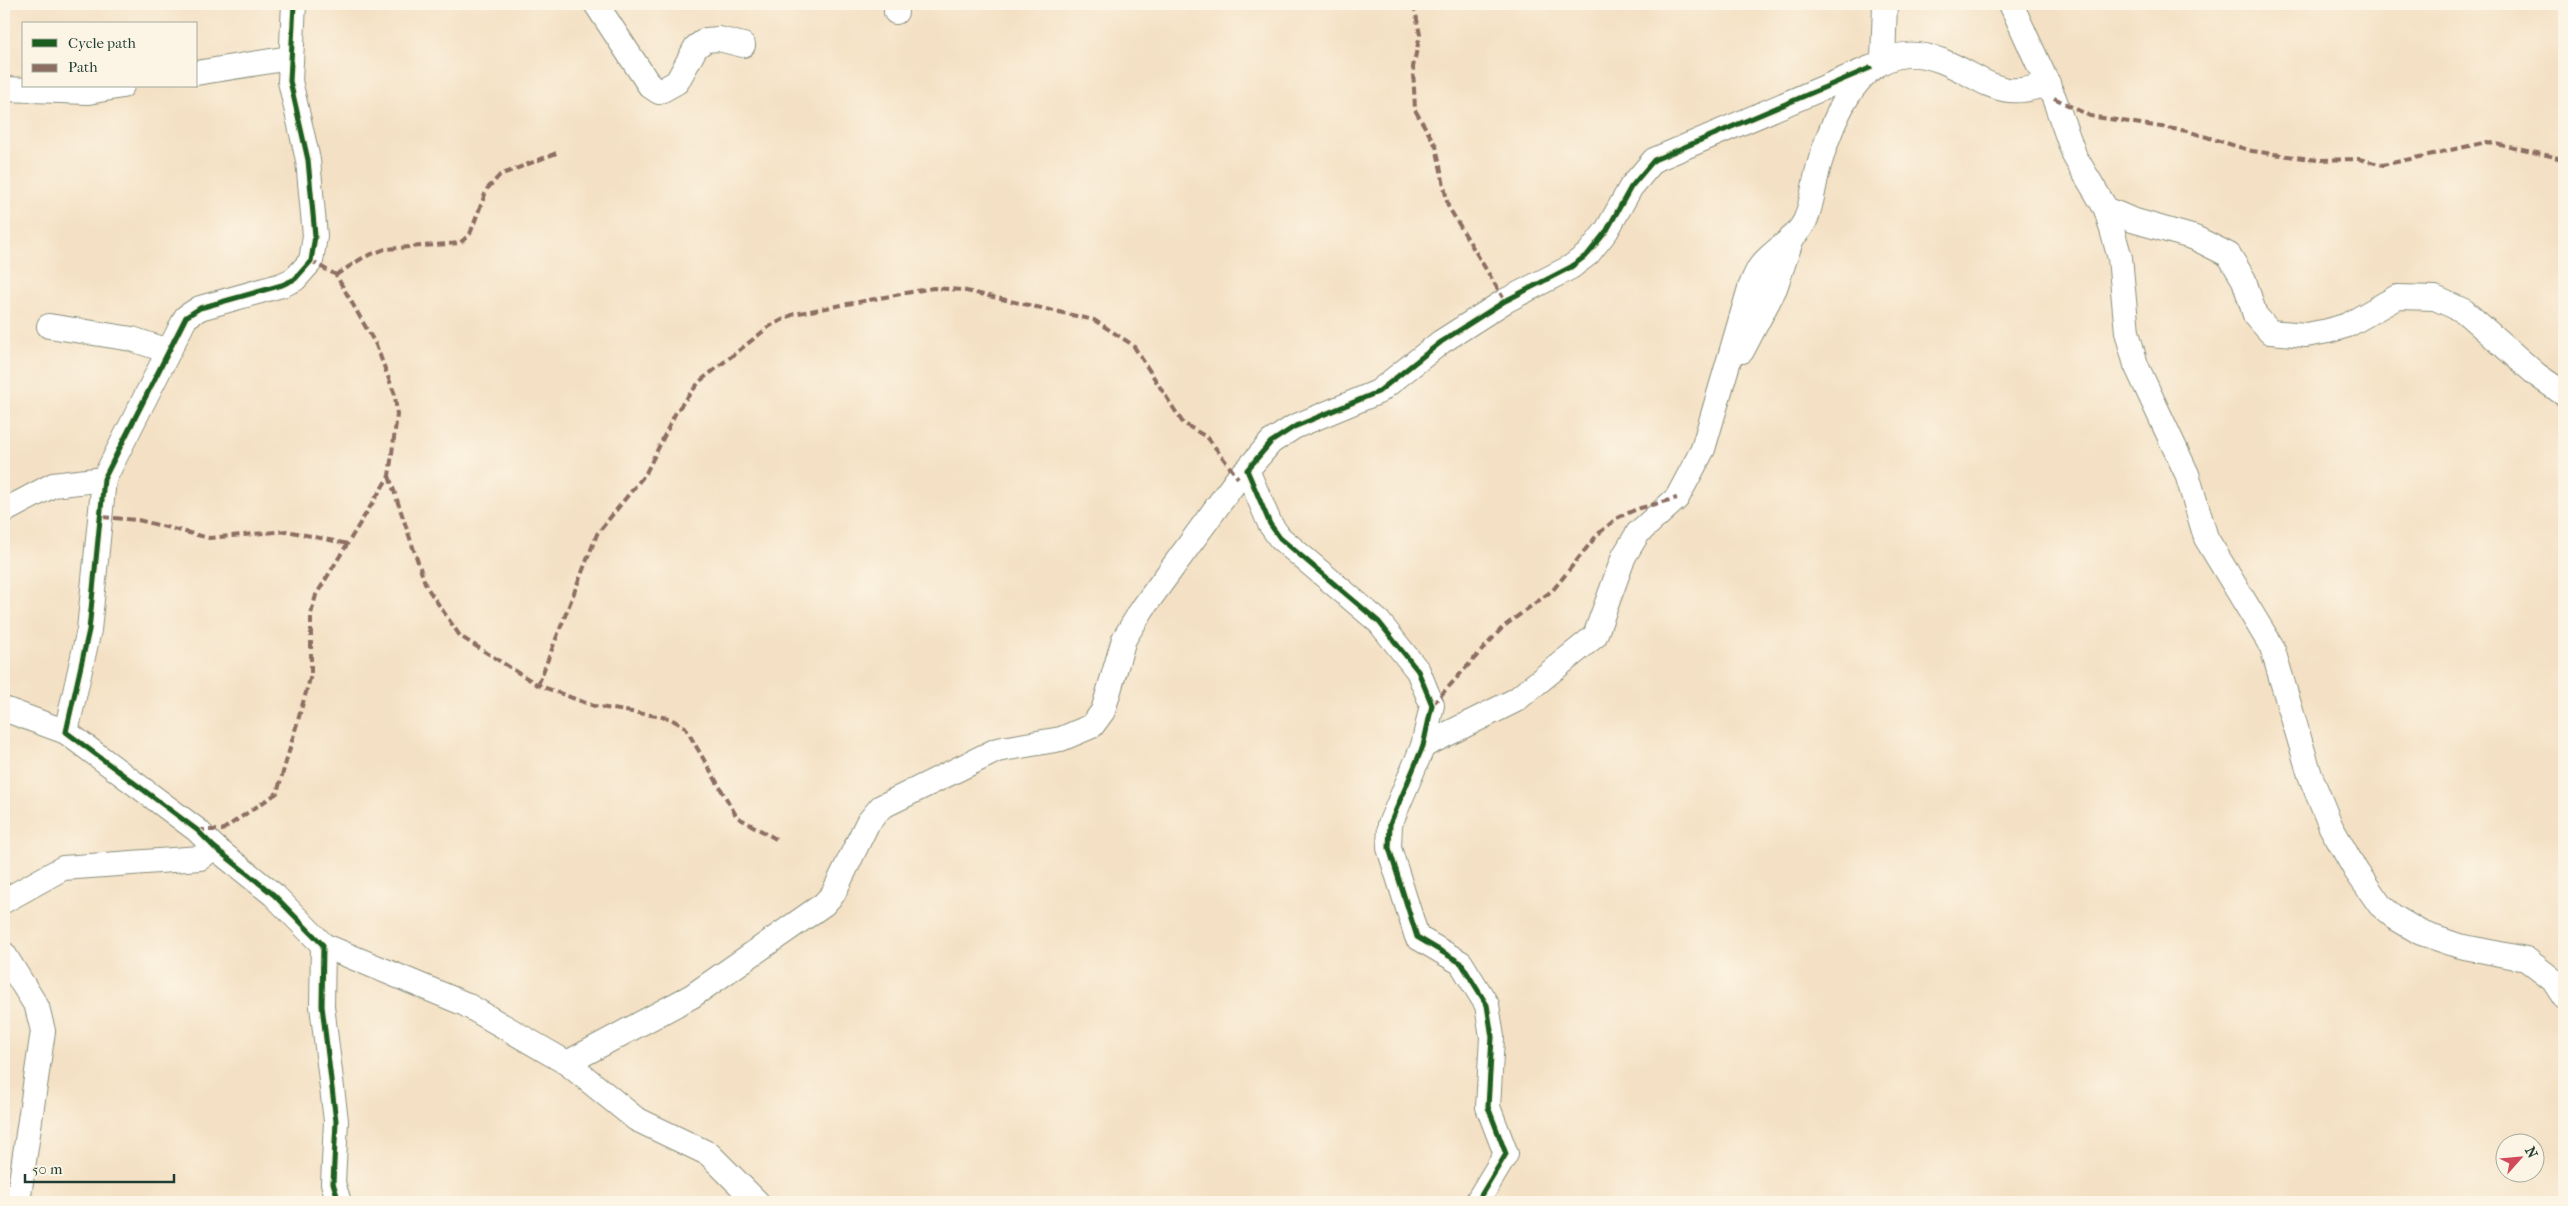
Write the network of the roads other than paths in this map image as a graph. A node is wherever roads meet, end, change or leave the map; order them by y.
1 (294, 4) edge
2 (596, 4) edge
3 (1885, 4) edge
4 (2011, 4) edge
5 (743, 45) dead end
6 (290, 58) junction
7 (1876, 64) junction
8 (198, 73) edge
9 (2048, 83) junction
10 (111, 88) edge
11 (4, 89) edge
12 (2106, 210) junction
13 (49, 326) dead end
14 (168, 351) junction
15 (2564, 394) edge
16 (1247, 470) junction
17 (104, 479) junction
18 (4, 511) edge
19 (4, 708) edge
20 (66, 732) junction
21 (1423, 746) junction
22 (214, 847) junction
23 (4, 901) edge
24 (323, 946) junction
25 (4, 954) edge
26 (2564, 997) edge
27 (567, 1063) junction
28 (18, 1202) edge
29 (339, 1202) edge
30 (757, 1202) edge
31 (1477, 1202) edge

1 - 6 street
2 - 5 street
3 - 7 street
4 - 9 street
6 - 8 street
6 - 14 street
7 - 9 street
7 - 16 street
7 - 21 street
9 - 12 street
10 - 11 street
12 - 15 street
12 - 26 street
13 - 14 street
14 - 17 street
16 - 21 street
16 - 27 street
17 - 18 street
17 - 20 street
19 - 20 street
20 - 22 street
21 - 31 street
22 - 23 street
22 - 24 street
24 - 27 street
24 - 29 street
25 - 28 street
27 - 30 street

